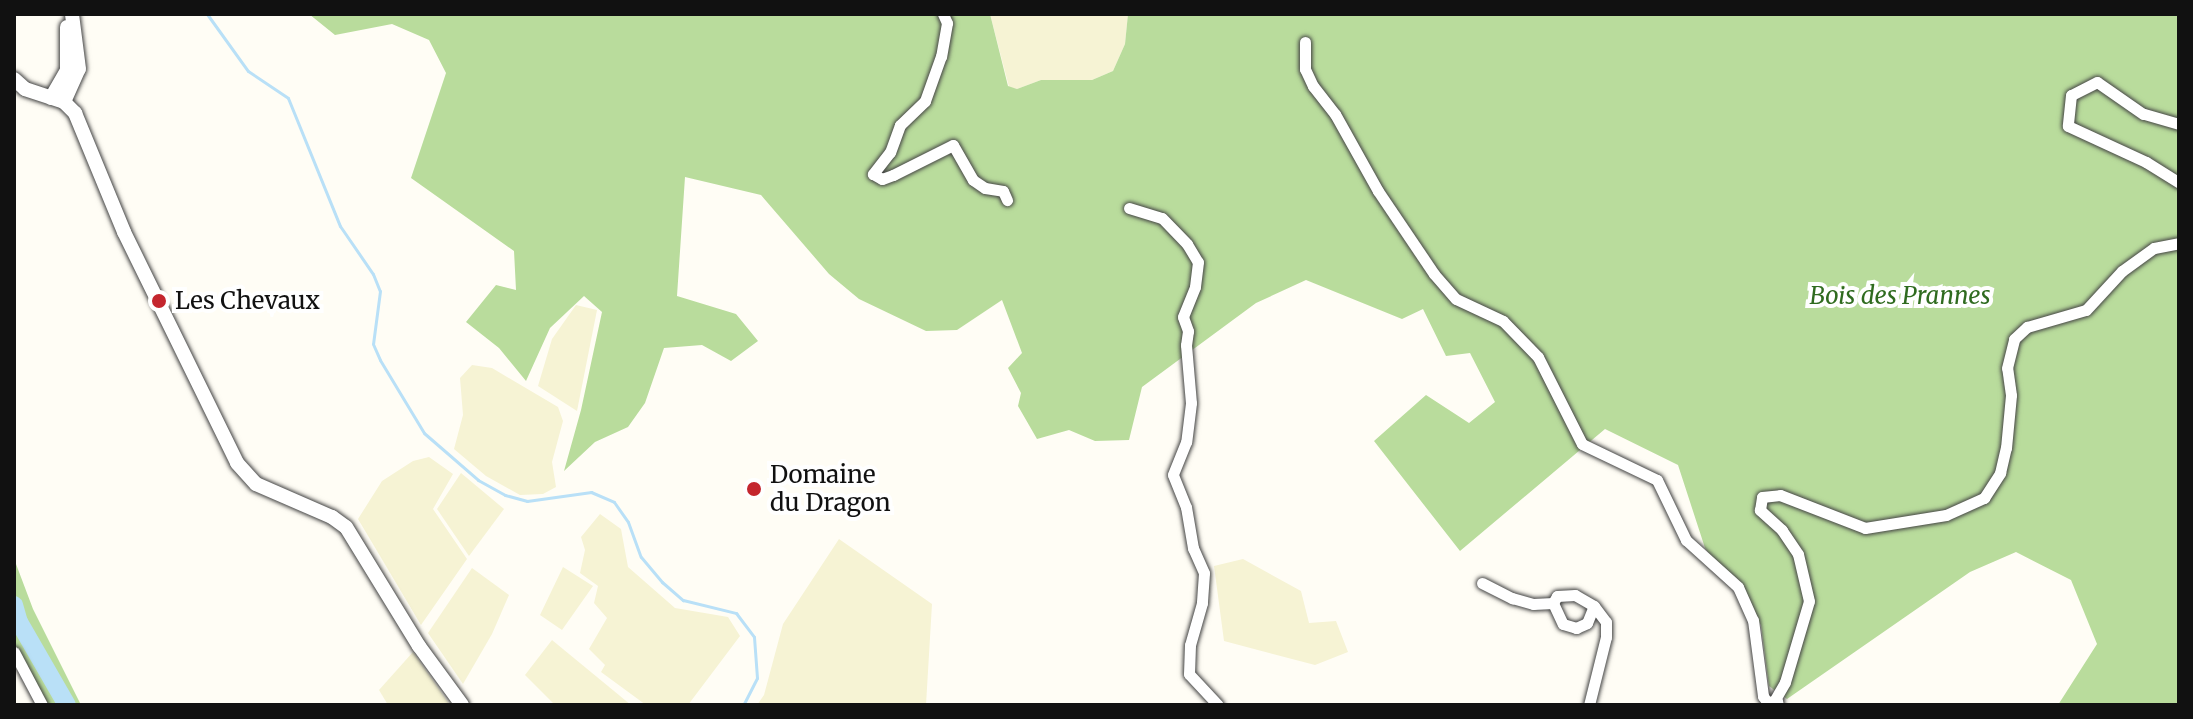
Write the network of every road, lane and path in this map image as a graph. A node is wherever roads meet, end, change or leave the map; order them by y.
1 (69, 14) edge
2 (943, 14) edge
3 (1305, 42) dead end
4 (14, 79) edge
5 (57, 100) junction
6 (2179, 124) edge
7 (2179, 183) edge
8 (1007, 200) dead end
9 (1129, 208) dead end
10 (2179, 243) edge
11 (1482, 583) dead end
12 (1553, 603) junction
13 (1594, 606) junction
14 (14, 652) edge
15 (1775, 704) edge
16 (42, 705) edge
17 (462, 705) edge
18 (1218, 705) edge
19 (1589, 705) edge

1 - 5 street
2 - 8 street
3 - 15 street
4 - 5 street
5 - 17 street
6 - 7 street
9 - 18 street
10 - 15 street
11 - 12 street
12 - 13 street
12 - 13 street
13 - 19 street
14 - 16 street

